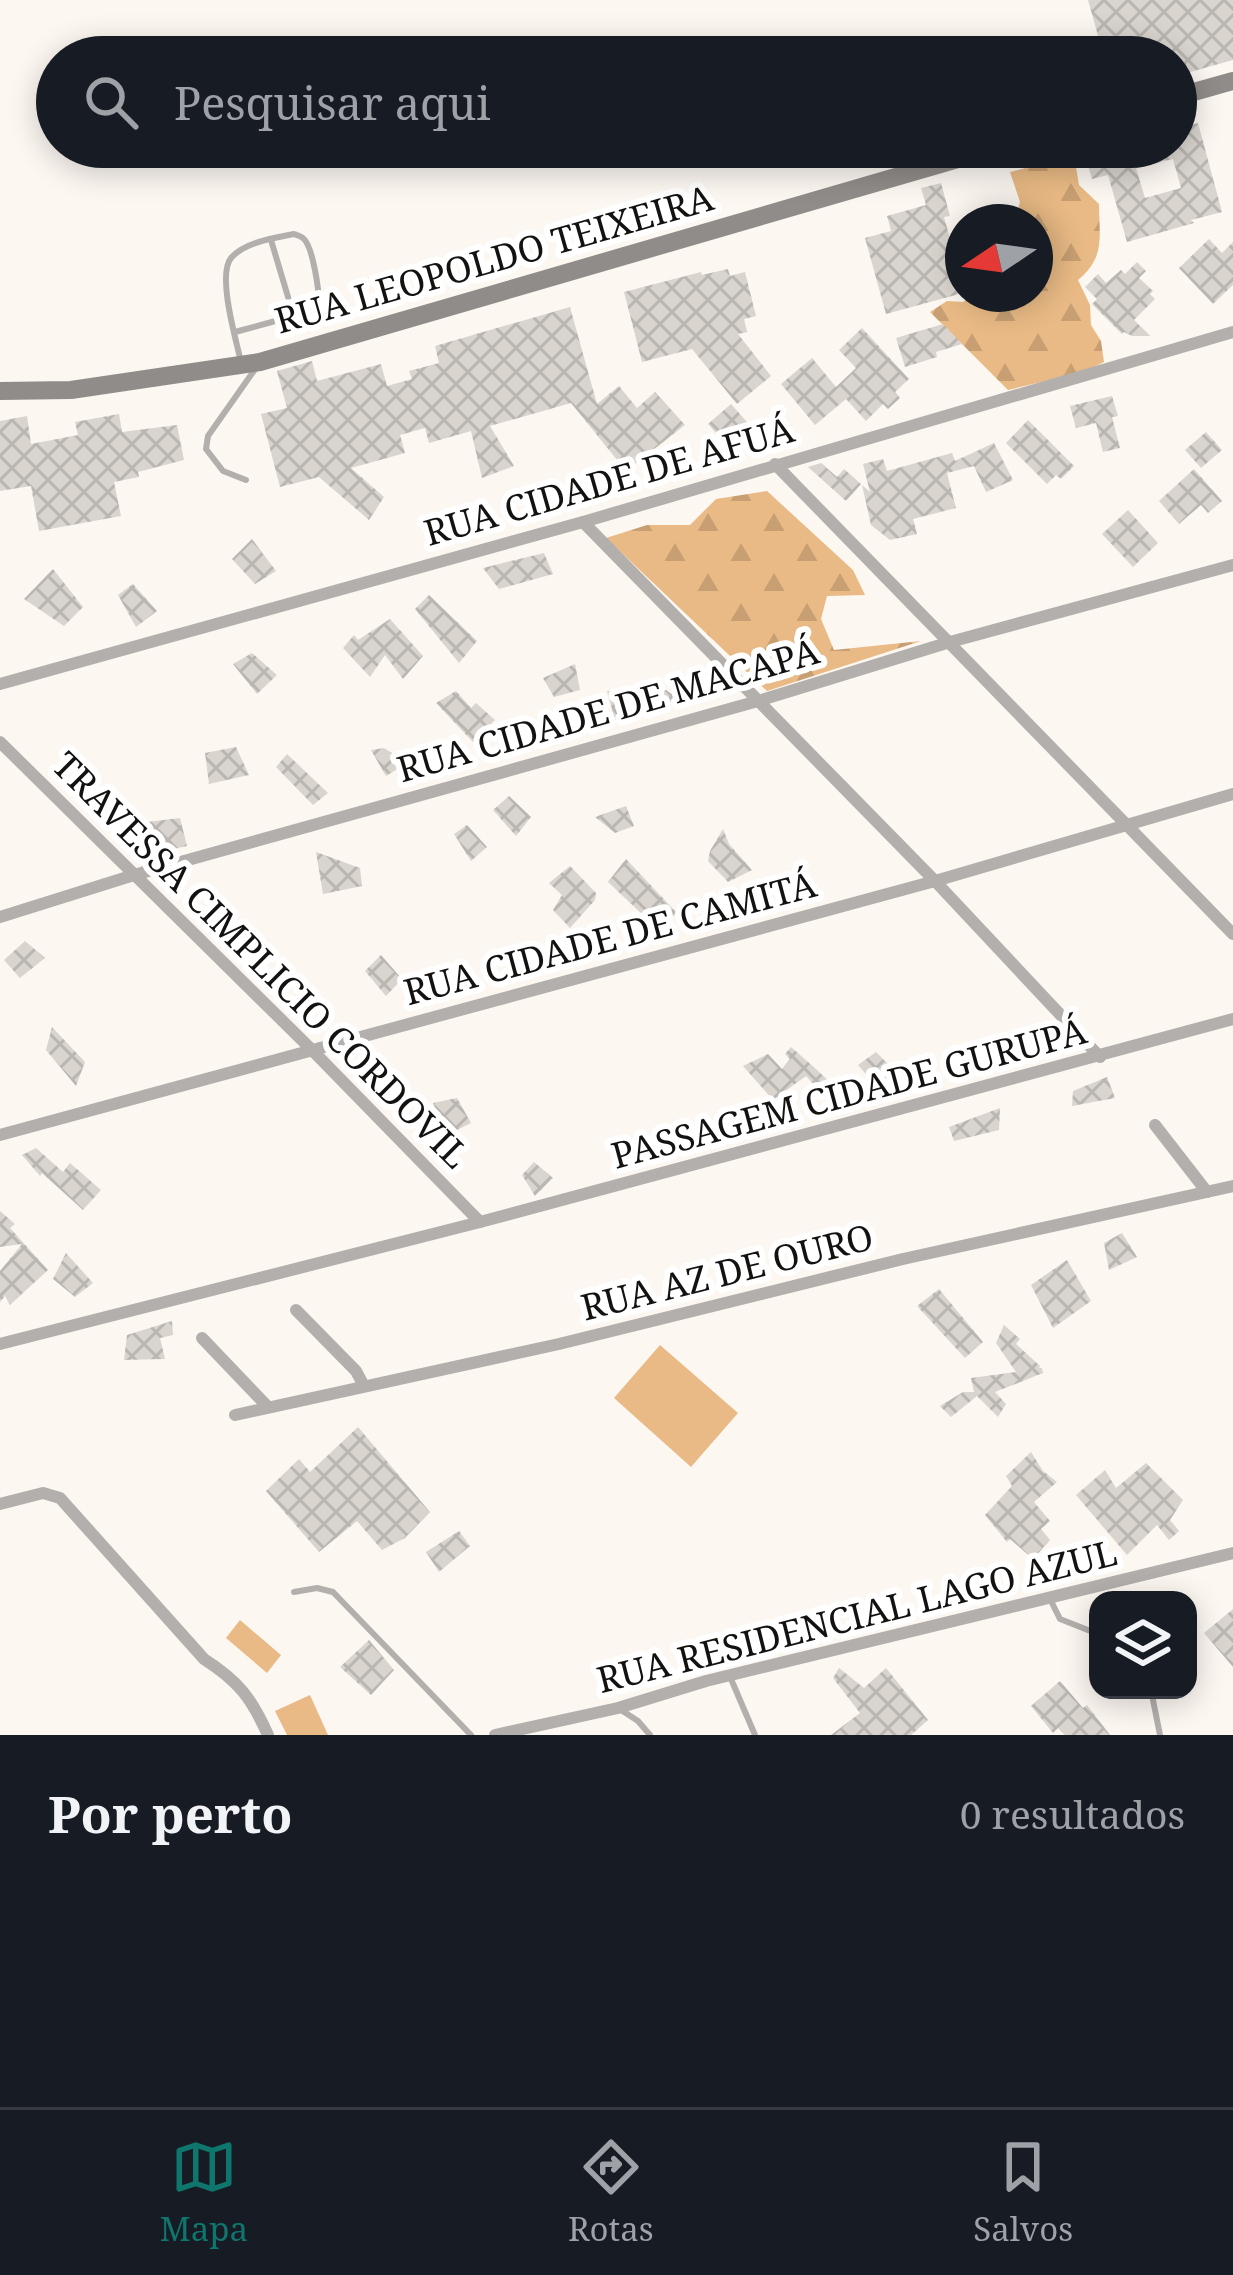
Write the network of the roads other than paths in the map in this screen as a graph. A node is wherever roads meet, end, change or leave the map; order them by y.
1 (1233, 81) edge
2 (1197, 91) edge
3 (927, 168) edge
4 (271, 239) junction
5 (293, 317) junction
6 (235, 332) junction
7 (1233, 332) edge
8 (251, 364) junction
9 (0, 391) edge
10 (775, 464) junction
11 (246, 480) dead end
12 (583, 522) junction
13 (1233, 565) edge
14 (950, 642) junction
15 (0, 684) edge
16 (758, 700) junction
17 (0, 742) edge
18 (1233, 794) edge
19 (1124, 825) junction
20 (134, 875) junction
21 (935, 881) junction
22 (0, 917) edge
23 (1233, 934) edge
24 (1233, 1019) edge
25 (312, 1050) junction
26 (1100, 1057) junction
27 (1155, 1125) dead end
28 (0, 1135) edge
29 (1233, 1186) edge
30 (1207, 1192) junction
31 (480, 1222) junction
32 (296, 1310) dead end
33 (202, 1338) dead end
34 (0, 1344) edge
35 (364, 1386) junction
36 (268, 1406) junction
37 (235, 1415) dead end
38 (0, 1504) edge
39 (1233, 1552) edge
40 (294, 1592) dead end
41 (1049, 1598) junction
42 (1089, 1630) edge
43 (730, 1675) junction
44 (1153, 1699) edge
45 (618, 1708) junction
46 (268, 1735) edge
47 (472, 1735) edge
48 (495, 1735) edge
49 (650, 1735) edge
50 (755, 1735) edge
51 (1160, 1735) edge

1 - 2 main road
3 - 8 main road, RUA LEOPOLDO TEIXEIRA
4 - 5 lane
4 - 5 lane
4 - 6 lane
5 - 6 lane
6 - 8 lane
7 - 10 street, RUA CIDADE DE AFUÁ
8 - 9 main road, RUA LEOPOLDO TEIXEIRA
8 - 11 lane
10 - 12 street, RUA CIDADE DE AFUÁ
10 - 14 street
12 - 15 street, RUA CIDADE DE AFUÁ
12 - 16 street
13 - 14 street, RUA CIDADE DE MACAPÁ
14 - 16 street, RUA CIDADE DE MACAPÁ
14 - 19 street
16 - 20 street, RUA CIDADE DE MACAPÁ
16 - 21 street
17 - 20 street, TRAVESSA CIMPLICIO CORDOVIL
18 - 19 street, RUA CIDADE DE CAMITÁ
19 - 21 street, RUA CIDADE DE CAMITÁ
19 - 23 street
20 - 22 street, RUA CIDADE DE MACAPÁ
20 - 25 street, TRAVESSA CIMPLICIO CORDOVIL
21 - 25 street, RUA CIDADE DE CAMITÁ
21 - 26 street
24 - 26 street, PASSAGEM CIDADE GURUPÁ
25 - 28 street, RUA CIDADE DE CAMITÁ
25 - 31 street, TRAVESSA CIMPLICIO CORDOVIL
26 - 31 street, PASSAGEM CIDADE GURUPÁ
27 - 30 street
29 - 30 street, RUA AZ DE OURO
30 - 35 street, RUA AZ DE OURO
31 - 34 street, PASSAGEM CIDADE GURUPÁ
32 - 35 street
33 - 36 street
35 - 36 street, RUA AZ DE OURO
36 - 37 street, RUA AZ DE OURO
38 - 46 street
39 - 41 street, RUA RESIDENCIAL LAGO AZUL
40 - 47 lane
41 - 42 lane
41 - 43 street, RUA RESIDENCIAL LAGO AZUL
43 - 45 street, RUA RESIDENCIAL LAGO AZUL
43 - 50 lane
44 - 51 lane
45 - 48 street, RUA RESIDENCIAL LAGO AZUL
45 - 49 lane

